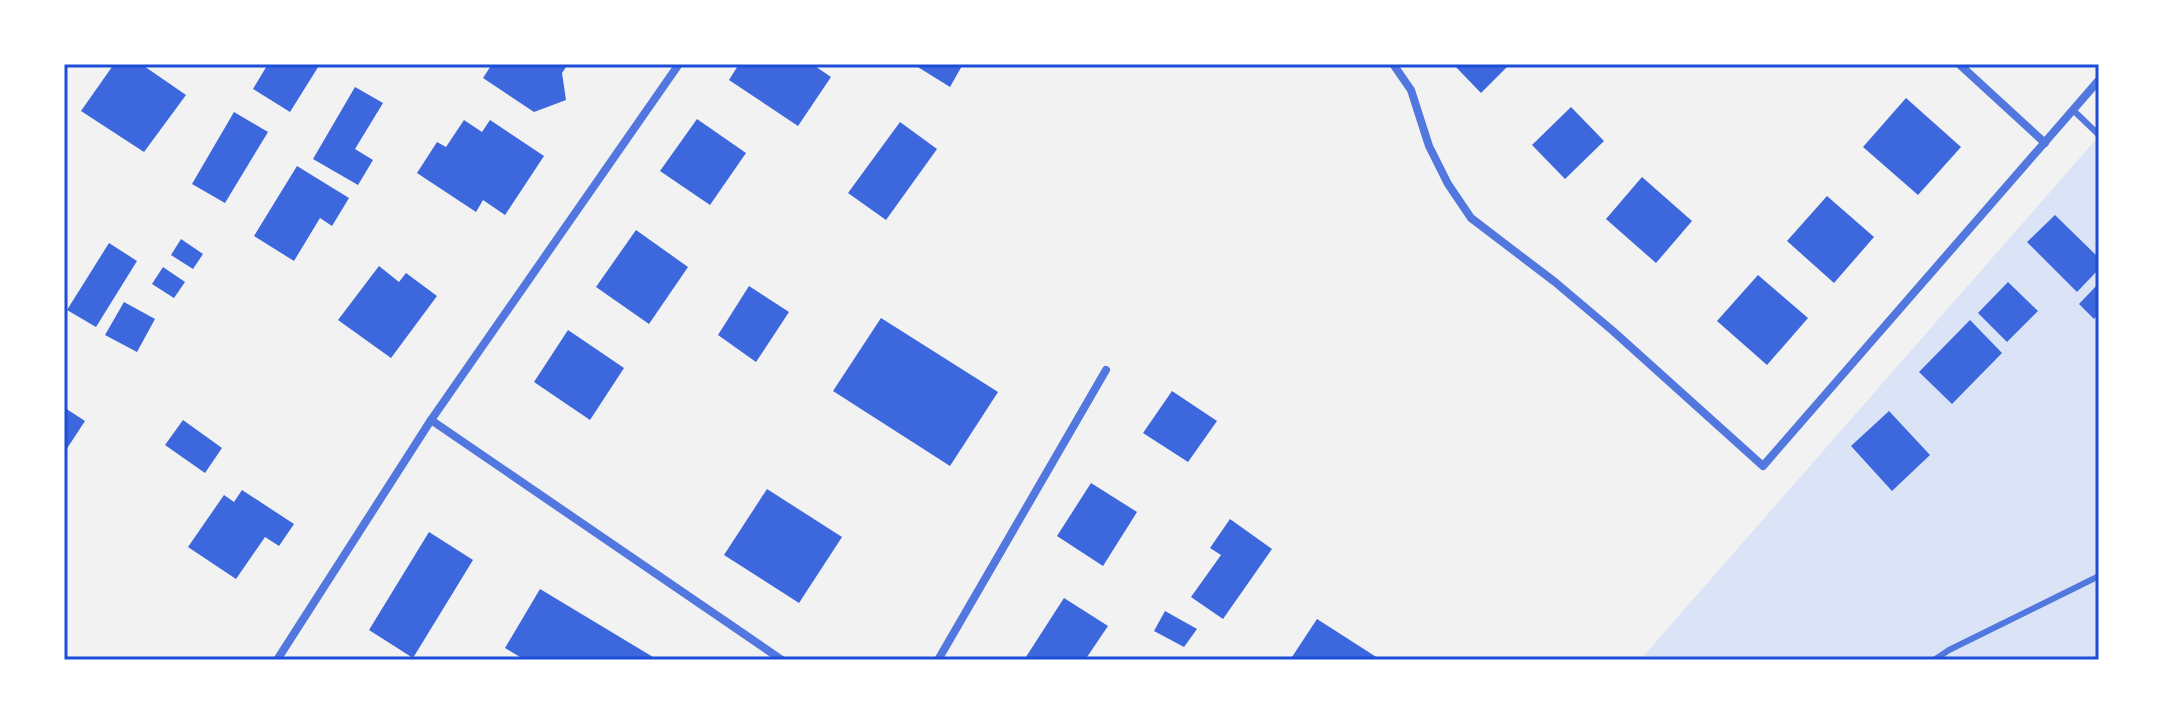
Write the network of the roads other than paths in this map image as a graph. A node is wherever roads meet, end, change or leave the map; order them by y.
1 (679, 64) edge
2 (1393, 64) edge
3 (1959, 64) edge
4 (2099, 80) edge
5 (2073, 110) junction
6 (2099, 135) edge
7 (2045, 143) junction
8 (1106, 370) dead end
9 (431, 420) junction
10 (2099, 576) edge
11 (277, 660) edge
12 (782, 660) edge
13 (938, 660) edge
14 (1934, 660) edge

1 - 9 street
2 - 7 street
3 - 7 street
4 - 5 street
5 - 6 lane
5 - 7 street
8 - 13 street
9 - 11 street
9 - 12 street
10 - 14 lane

